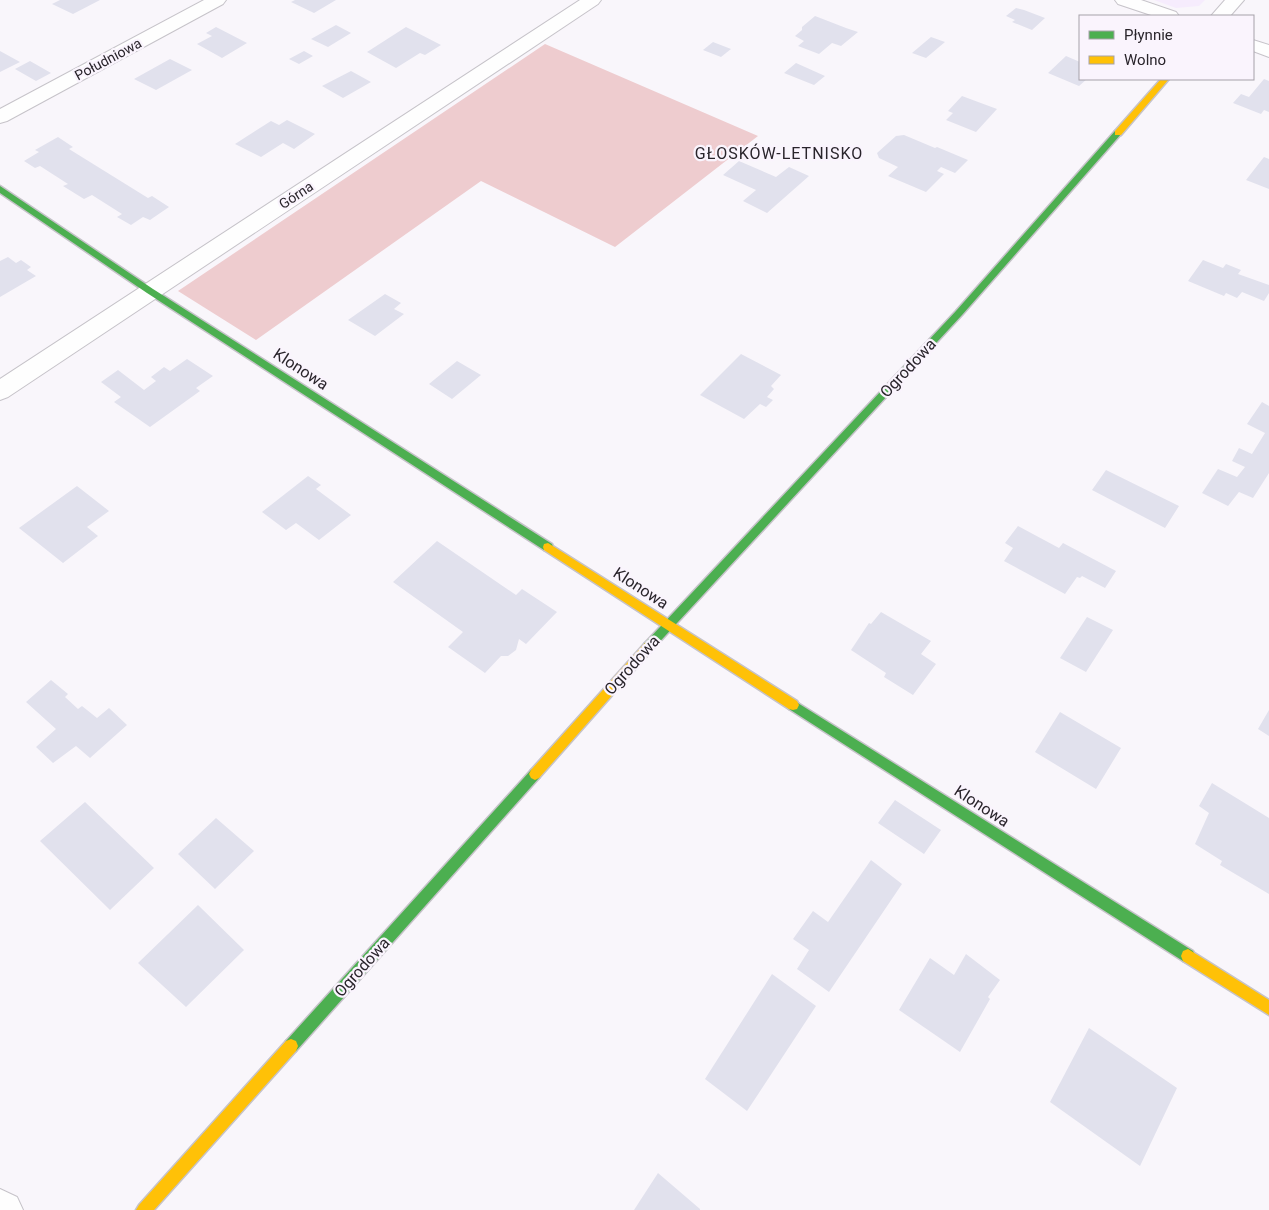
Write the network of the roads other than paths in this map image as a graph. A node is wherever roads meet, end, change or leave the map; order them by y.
1 (217, 0) edge
2 (592, 0) edge
3 (1124, 0) edge
4 (1235, 0) edge
5 (1167, 15) edge
6 (1221, 15) edge
7 (1254, 45) edge
8 (1269, 51) edge
9 (1164, 80) edge
10 (0, 117) edge
11 (0, 189) edge
12 (150, 291) junction
13 (0, 391) edge
14 (668, 625) junction
15 (1269, 1008) edge
16 (0, 1208) edge
17 (4, 1210) edge
18 (144, 1210) edge

1 - 10 street, Południowa
2 - 12 street, Górna
3 - 5 street
4 - 6 street
7 - 8 street
9 - 14 street, Ogrodowa
11 - 12 street, Klonowa
12 - 13 street, Górna
12 - 14 street, Klonowa
14 - 15 street, Klonowa
14 - 18 street, Ogrodowa
16 - 17 street

